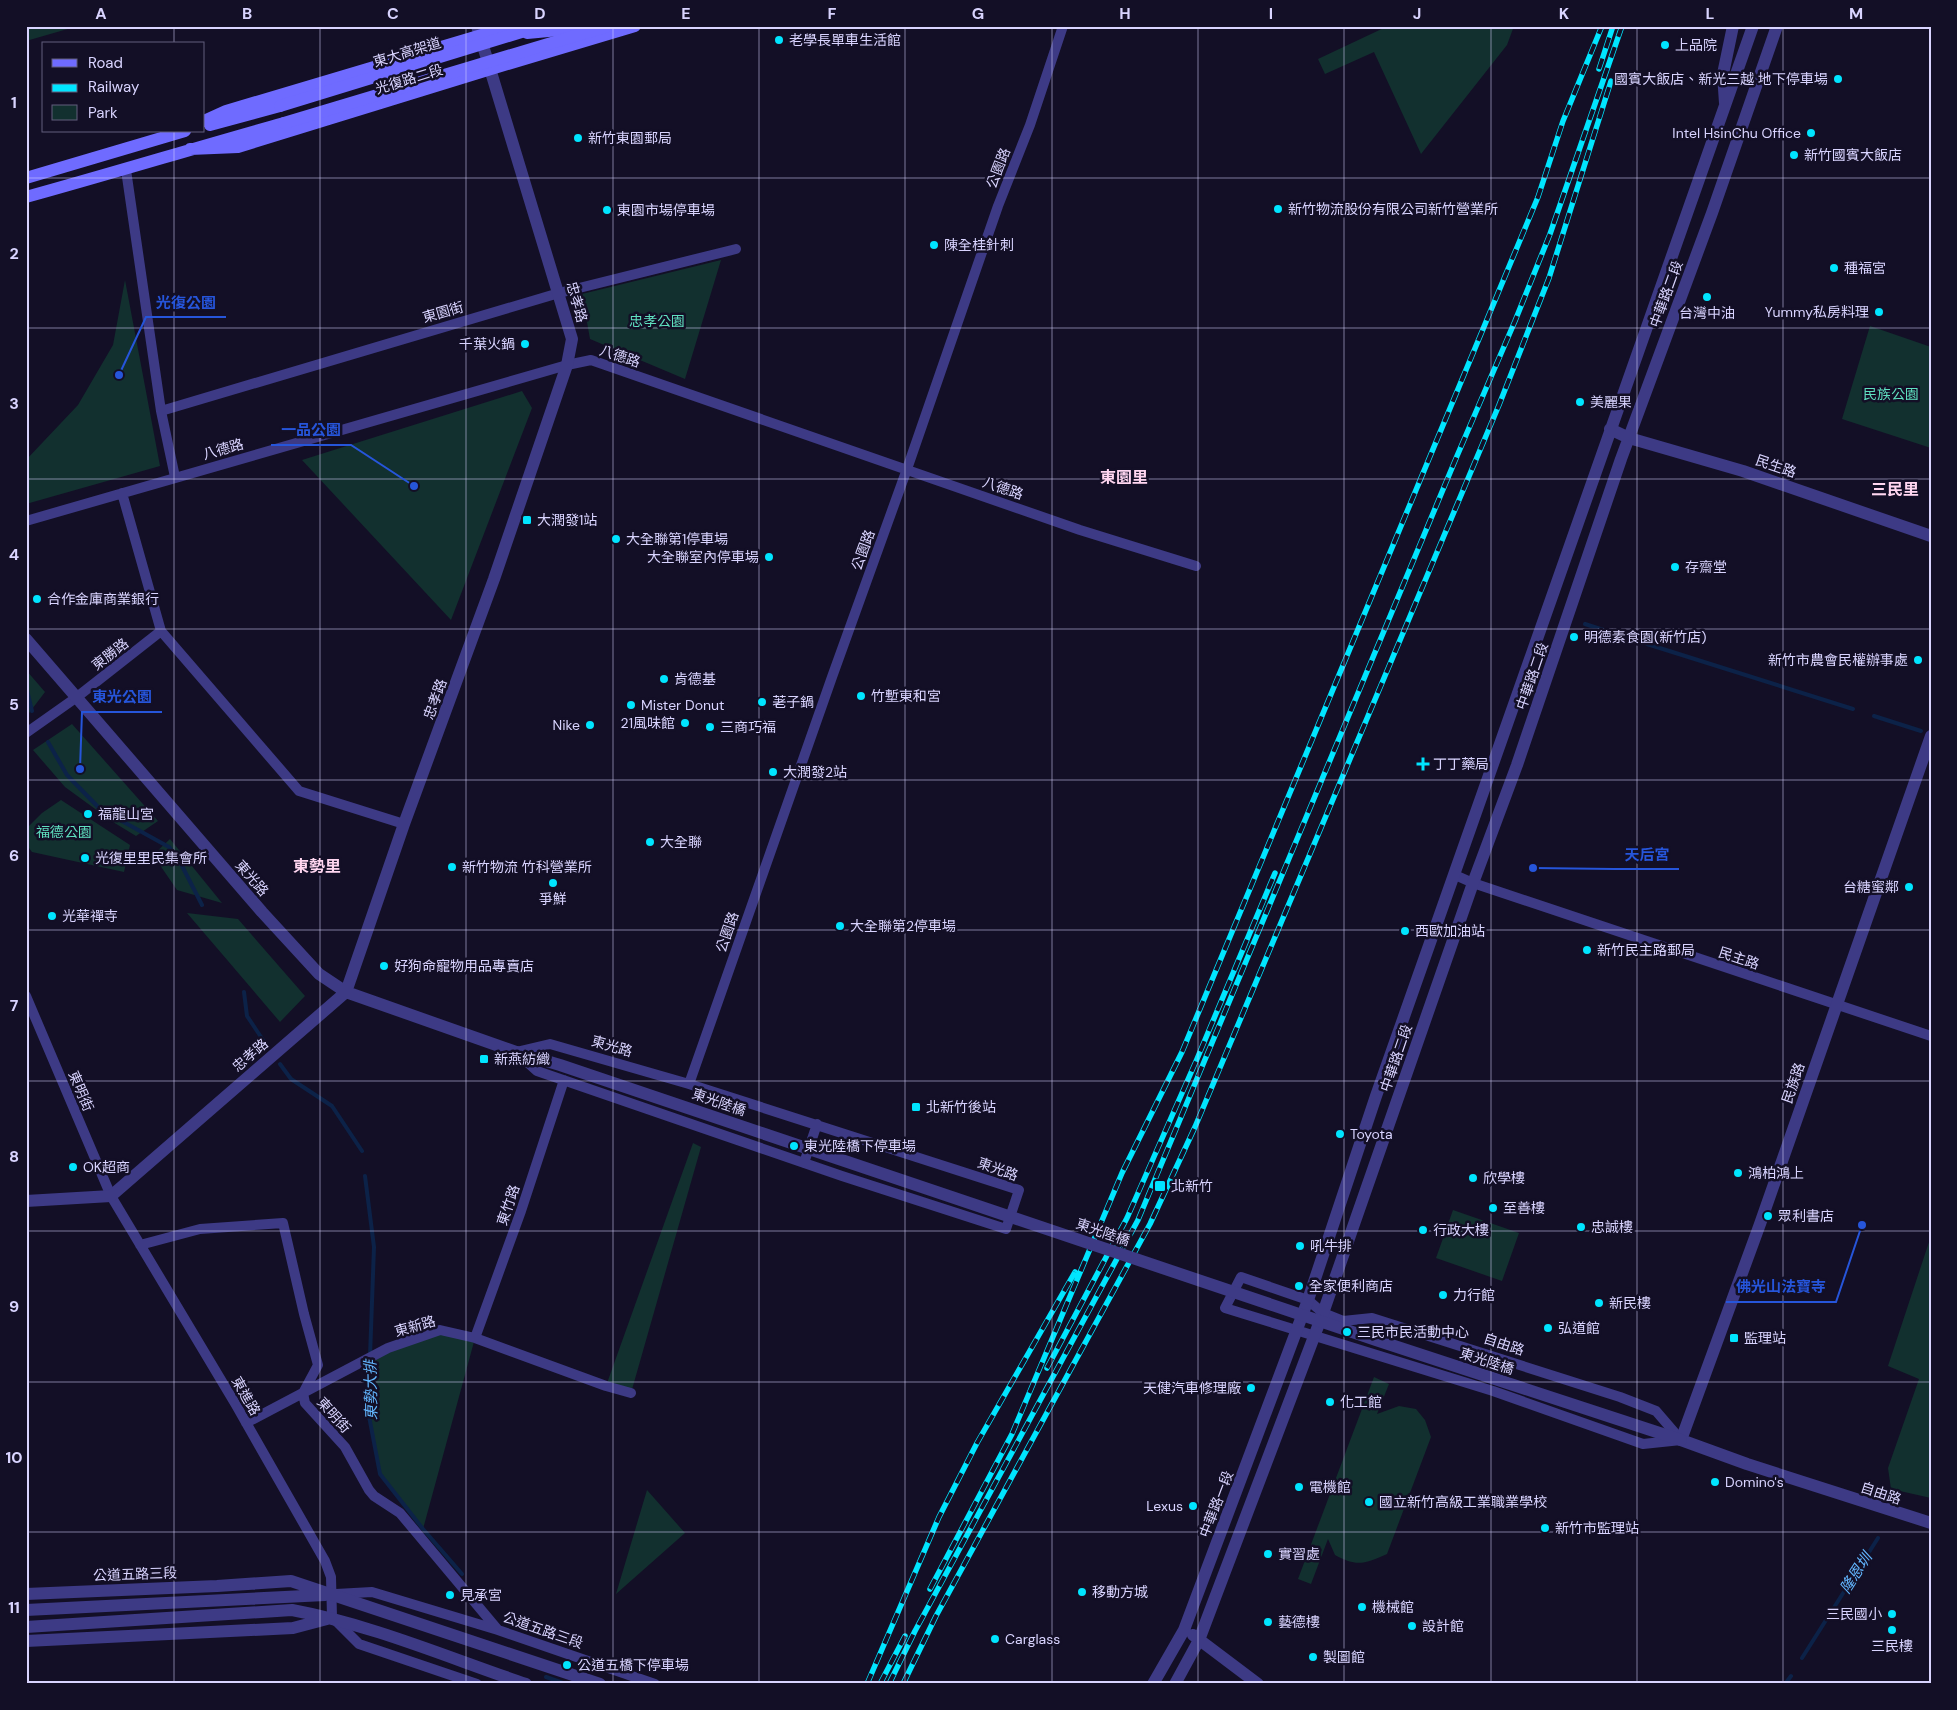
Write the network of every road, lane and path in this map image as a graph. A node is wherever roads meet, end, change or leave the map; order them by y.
1 (512, 26) edge
2 (541, 26) edge
3 (572, 26) edge
4 (608, 26) edge
5 (635, 26) edge
6 (1063, 26) edge
7 (1733, 26) edge
8 (1753, 26) edge
9 (1777, 26) edge
10 (478, 31) edge
11 (491, 69) junction
12 (1725, 109) junction
13 (205, 122) edge
14 (205, 126) edge
15 (184, 132) edge
16 (190, 149) junction
17 (126, 170) junction
18 (26, 178) edge
19 (26, 197) edge
20 (736, 249) dead end
21 (559, 292) junction
22 (567, 365) junction
23 (160, 411) junction
24 (1610, 429) junction
25 (1629, 438) junction
26 (908, 469) junction
27 (175, 477) junction
28 (122, 493) junction
29 (26, 521) edge
30 (1931, 536) edge
31 (1196, 566) dead end
32 (161, 631) junction
33 (26, 639) edge
34 (77, 697) junction
35 (26, 733) edge
36 (1931, 736) edge
37 (404, 824) junction
38 (1455, 875) junction
39 (1473, 883) junction
40 (346, 992) junction
41 (26, 996) edge
42 (1836, 1004) junction
43 (1931, 1036) edge
44 (516, 1052) junction
45 (564, 1080) junction
46 (689, 1084) junction
47 (817, 1124) junction
48 (804, 1163) junction
49 (111, 1196) junction
50 (26, 1201) edge
51 (140, 1245) junction
52 (1308, 1300) junction
53 (1323, 1313) junction
54 (1297, 1330) junction
55 (1315, 1336) junction
56 (475, 1338) junction
57 (302, 1393) junction
58 (631, 1393) dead end
59 (246, 1423) junction
60 (1681, 1440) junction
61 (1931, 1523) edge
62 (26, 1594) edge
63 (332, 1594) junction
64 (26, 1610) edge
65 (332, 1617) junction
66 (26, 1627) edge
67 (498, 1630) junction
68 (1184, 1630) junction
69 (1199, 1640) junction
70 (26, 1641) edge
71 (651, 1683) edge
72 (477, 1684) edge
73 (526, 1684) edge
74 (600, 1684) edge
75 (1153, 1684) edge
76 (1175, 1684) edge
77 (1258, 1684) edge

1 - 10 main road, 光復路二段
2 - 14 main road, 東大高架道, bridge
3 - 10 main road
4 - 16 main road, 光復路二段, bridge
5 - 11 main road, 光復路二段
6 - 26 street, 公園路
7 - 12 street
8 - 12 street, 中華路二段
9 - 25 street, 中華路二段
10 - 11 street, 忠孝路
10 - 13 main road, 光復路二段
11 - 16 main road, 光復路二段
11 - 21 street, 忠孝路
12 - 24 street, 中華路二段
15 - 18 main road
16 - 17 main road, 光復路二段
17 - 19 main road, 光復路二段
17 - 23 street
20 - 21 street, 東園街
21 - 22 street, 忠孝路
21 - 23 street, 東園街
22 - 26 street, 八德路
22 - 27 street, 八德路
22 - 37 street, 忠孝路
23 - 27 street
24 - 25 street, 民生路
24 - 38 street, 中華路二段
25 - 30 street, 民生路
25 - 39 street, 中華路二段
26 - 31 street, 八德路
26 - 46 street, 公園路
27 - 28 street, 八德路
28 - 29 street, 八德路
28 - 32 street
32 - 34 street, 東勝路
32 - 37 street
33 - 34 street, 東光路
34 - 35 street, 東勝路
34 - 40 street, 東光路
36 - 42 street, 民族路
37 - 40 street, 忠孝路
38 - 39 street, 民主路
38 - 52 street, 中華路二段
39 - 42 street, 民主路
39 - 53 street, 中華路二段
40 - 44 street, 東光路
40 - 49 street, 忠孝路
41 - 49 street, 東明街
42 - 43 street, 民主路
42 - 60 street, 民族路
44 - 45 street, 東光路
44 - 46 street, 東光路
44 - 60 street, 東光陸橋, bridge
45 - 48 street, 東光路
45 - 56 street, 東竹路
46 - 47 street, 東光路
47 - 48 street
47 - 48 street, 東光路
49 - 50 street
49 - 51 street, 東進路
51 - 57 street, 東明街
51 - 59 street, 東進路
52 - 53 street, 自由路
52 - 54 street, 中華路二段
52 - 54 street, 自由路
53 - 55 street, 中華路二段
53 - 60 street, 自由路
54 - 55 street, 自由路
54 - 68 street, 中華路一段
55 - 60 street, 自由路
55 - 69 street
56 - 57 street, 東新路
56 - 58 street, 東新路
57 - 59 street, 東新路
57 - 67 street, 東明街
59 - 63 street, 東進路
60 - 61 street, 自由路
62 - 63 street, 公道五路三段
63 - 64 street, 公道五路三段
63 - 65 street, 東進路
63 - 67 street, 公道五路三段
63 - 74 street, 公道五路三段
65 - 66 street
65 - 70 street
65 - 72 street
65 - 73 street
67 - 71 street, 公道五路三段
68 - 69 street
68 - 75 street, 中華路一段
69 - 76 street
69 - 77 street

